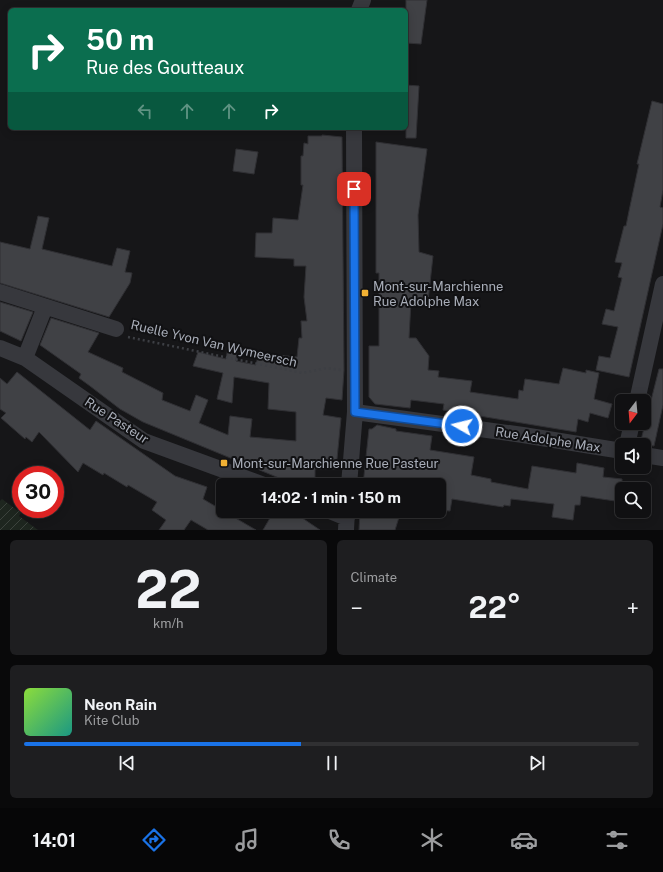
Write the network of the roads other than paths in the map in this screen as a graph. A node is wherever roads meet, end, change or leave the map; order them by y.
1 (354, 130) edge
2 (663, 284) edge
3 (0, 292) edge
4 (45, 307) junction
5 (116, 329) road end
6 (0, 348) edge
7 (25, 358) junction
8 (639, 394) edge
9 (355, 412) junction
10 (615, 450) edge
11 (651, 456) edge
12 (663, 458) edge
13 (245, 478) edge
14 (350, 478) edge

1 - 9 street
2 - 8 street
3 - 4 street
4 - 5 street
4 - 7 street
6 - 7 street, Rue Pasteur
7 - 13 street, Rue Pasteur
9 - 10 street, Rue Adolphe Max
9 - 14 street
11 - 12 street

